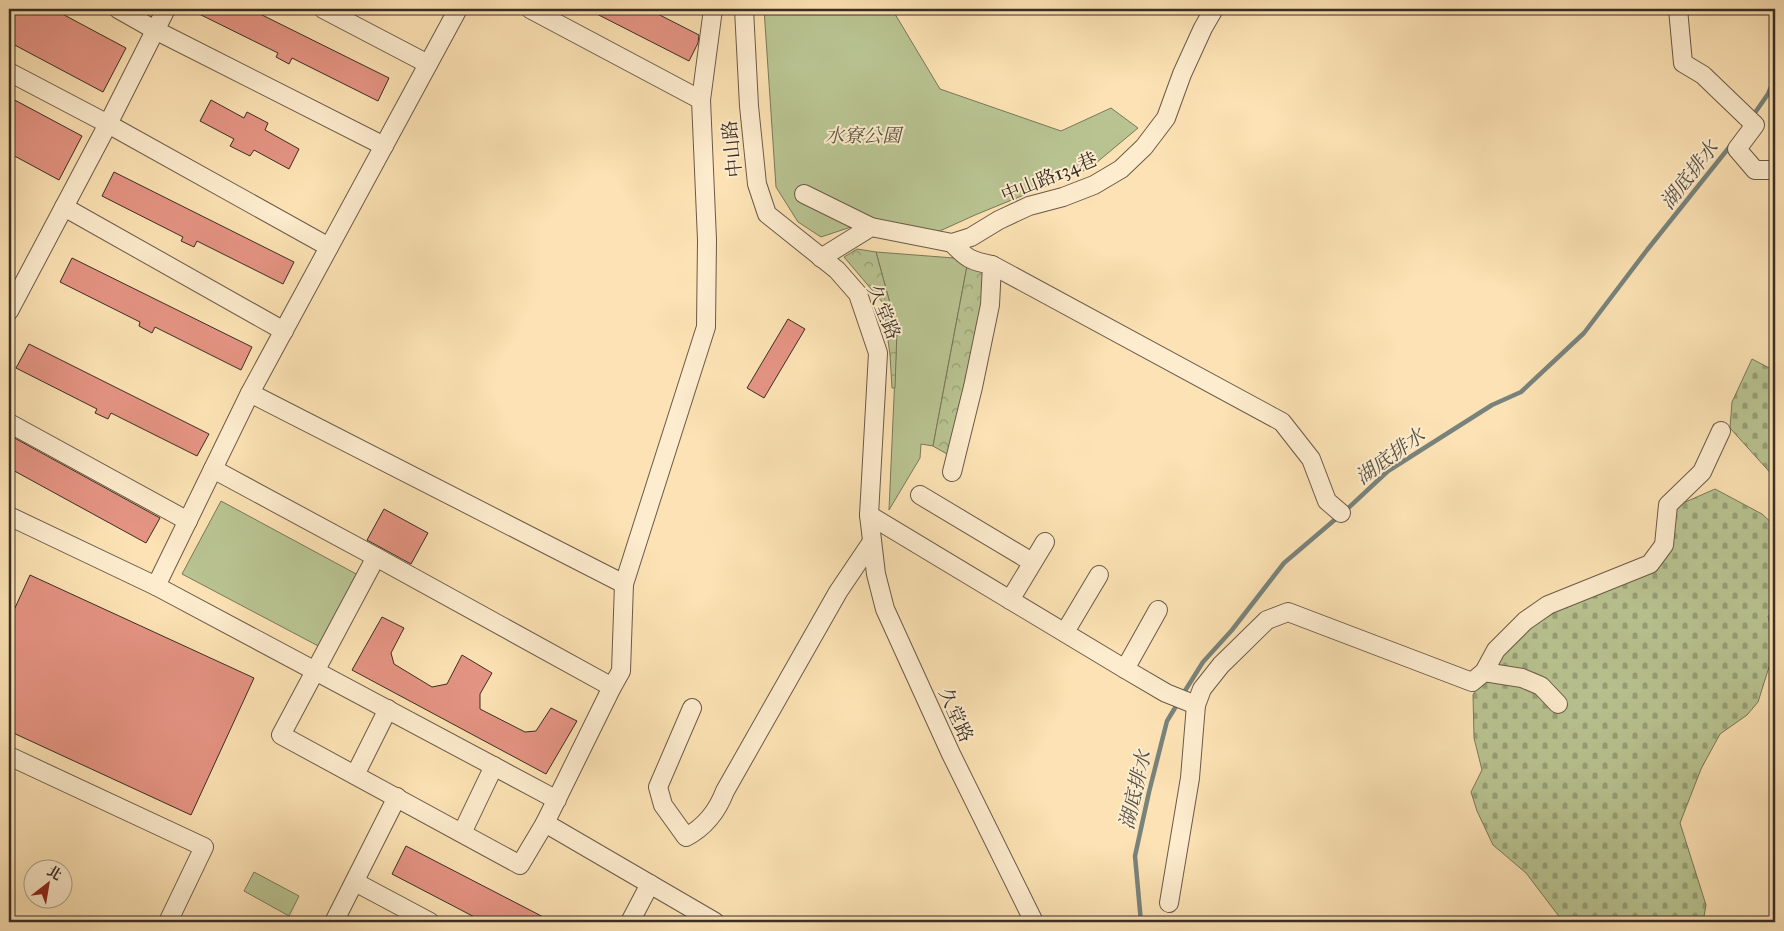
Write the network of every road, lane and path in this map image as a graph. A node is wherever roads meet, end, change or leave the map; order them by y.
1 (118, 9) edge
2 (166, 9) edge
3 (324, 9) edge
4 (458, 9) edge
5 (530, 9) edge
6 (713, 9) edge
7 (744, 9) edge
8 (1214, 9) edge
9 (1678, 9) edge
10 (155, 30) junction
11 (428, 64) junction
12 (9, 72) edge
13 (701, 100) junction
14 (108, 124) junction
15 (384, 146) junction
16 (1775, 170) edge
17 (804, 194) dead end
18 (64, 206) junction
19 (871, 227) junction
20 (952, 243) junction
21 (329, 247) junction
22 (821, 258) junction
23 (992, 265) junction
24 (9, 311) edge
25 (284, 331) junction
26 (250, 393) junction
27 (9, 423) edge
28 (1721, 431) dead end
29 (213, 469) junction
30 (952, 472) dead end
31 (920, 495) dead end
32 (1341, 512) dead end
33 (869, 515) junction
34 (9, 516) edge
35 (188, 521) junction
36 (1045, 542) dead end
37 (872, 543) junction
38 (376, 556) junction
39 (1032, 562) junction
40 (1099, 575) dead end
41 (624, 584) junction
42 (156, 586) junction
43 (1010, 600) junction
44 (1158, 610) dead end
45 (1065, 632) junction
46 (1125, 669) junction
47 (315, 670) junction
48 (1484, 672) junction
49 (612, 687) junction
50 (1558, 704) dead end
51 (1196, 705) junction
52 (692, 708) dead end
53 (388, 710) junction
54 (9, 756) edge
55 (494, 766) junction
56 (355, 774) junction
57 (397, 797) junction
58 (557, 800) junction
59 (545, 824) junction
60 (462, 833) junction
61 (355, 882) junction
62 (650, 884) junction
63 (1169, 903) dead end
64 (168, 922) edge
65 (334, 922) edge
66 (430, 922) edge
67 (630, 922) edge
68 (715, 922) edge
69 (1034, 922) edge

1 - 10 street
2 - 10 street
3 - 11 street
4 - 11 street
5 - 13 street
6 - 13 street
7 - 22 street, 中山路
8 - 20 street, 中山路134巷
9 - 16 street
10 - 14 street
10 - 15 street
11 - 15 street
12 - 14 street
13 - 41 street
14 - 18 street
14 - 21 street
15 - 21 street
17 - 19 street
18 - 24 street
18 - 25 street
19 - 20 street
19 - 22 street
20 - 23 street
21 - 25 street
22 - 33 street, 久堂路
23 - 30 street
23 - 32 street
25 - 26 street
26 - 29 street
26 - 41 street
27 - 35 street
28 - 48 street
29 - 35 street
29 - 38 street
31 - 39 street
33 - 37 street, 久堂路
33 - 43 street
34 - 42 street
35 - 42 street
36 - 39 street
37 - 52 street
37 - 69 street, 久堂路
38 - 47 street
38 - 49 street
39 - 43 street
40 - 45 street
41 - 49 street
42 - 47 street
43 - 45 street
44 - 46 street
45 - 46 street
46 - 51 street
47 - 53 street
47 - 56 street
48 - 50 street
48 - 51 street
49 - 58 street
51 - 63 street
53 - 55 street
53 - 56 street
54 - 64 street
55 - 58 street
55 - 60 street
56 - 57 street
57 - 60 street
57 - 61 street
58 - 59 street
59 - 60 street
59 - 62 street
61 - 65 street
61 - 66 street
62 - 67 street
62 - 68 street

